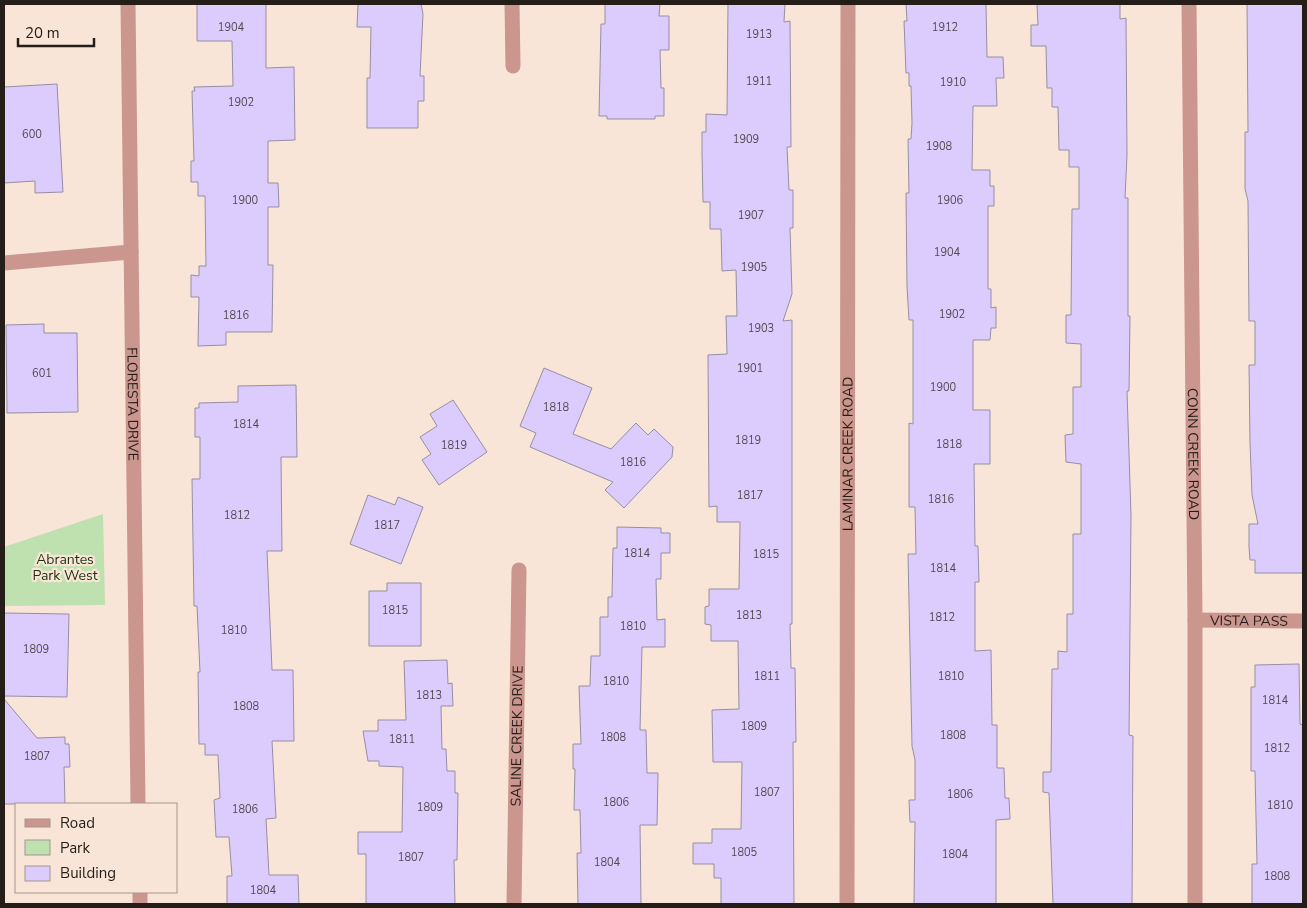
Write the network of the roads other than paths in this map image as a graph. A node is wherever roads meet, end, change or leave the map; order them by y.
1 (128, 4) edge
2 (512, 4) edge
3 (848, 4) edge
4 (1189, 4) edge
5 (513, 66) dead end
6 (132, 252) junction
7 (4, 263) edge
8 (519, 570) dead end
9 (1195, 620) junction
10 (1303, 621) edge
11 (138, 803) edge
12 (514, 904) edge
13 (847, 904) edge
14 (1195, 904) edge

1 - 6 street, FLORESTA DRIVE
2 - 5 street
3 - 13 street, LAMINAR CREEK ROAD
4 - 9 street, CONN CREEK ROAD
6 - 7 street
6 - 11 street, FLORESTA DRIVE
8 - 12 street, SALINE CREEK DRIVE
9 - 10 street, VISTA PASS
9 - 14 street, CONN CREEK ROAD

